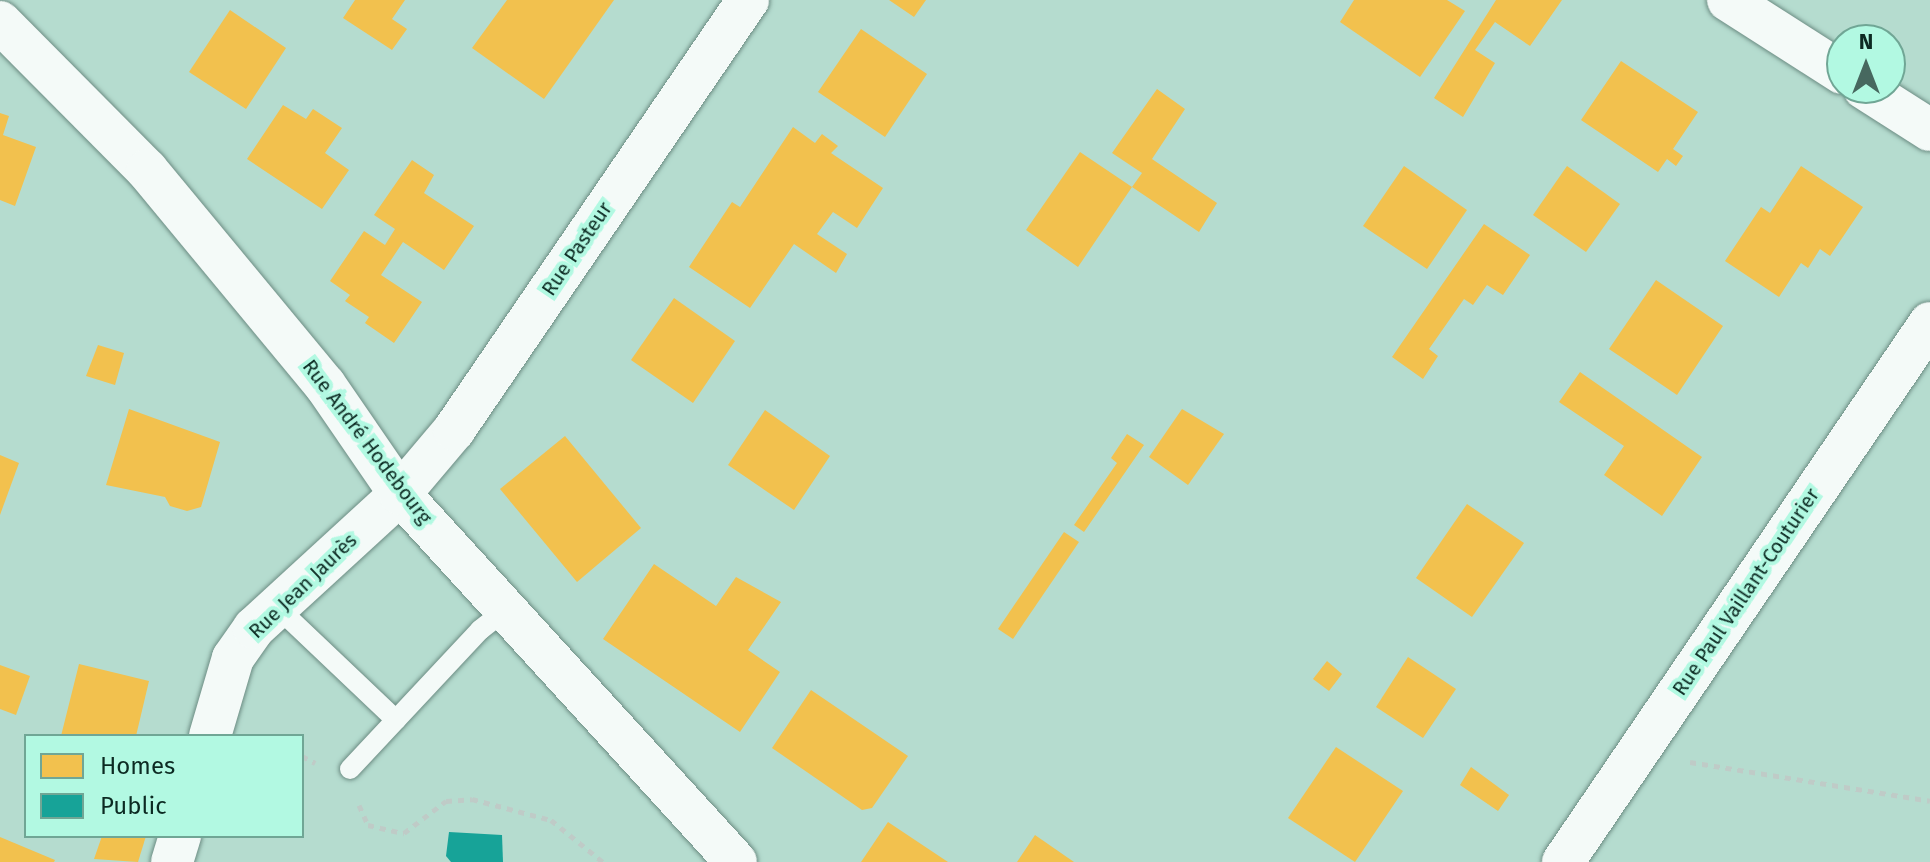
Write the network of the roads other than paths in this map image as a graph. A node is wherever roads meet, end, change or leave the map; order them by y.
1 (748, 0) edge
2 (1728, 0) edge
3 (0, 22) edge
4 (1826, 63) edge
5 (1889, 104) edge
6 (1930, 130) edge
7 (1930, 323) edge
8 (400, 494) junction
9 (277, 607) junction
10 (506, 610) junction
11 (396, 720) junction
12 (211, 734) edge
13 (350, 769) dead end
14 (179, 838) edge
15 (172, 862) edge
16 (736, 862) edge
17 (1563, 862) edge

1 - 8 street, Rue Pasteur
2 - 4 street
3 - 8 street, Rue André Hodebourg
5 - 6 street
7 - 17 street, Rue Paul Vaillant-Couturier
8 - 9 street, Rue Jean Jaurès
8 - 10 street, Rue André Hodebourg
9 - 11 lane
9 - 12 street, Rue Jean Jaurès
10 - 11 lane
10 - 16 street, Rue André Hodebourg
11 - 13 lane
14 - 15 street

